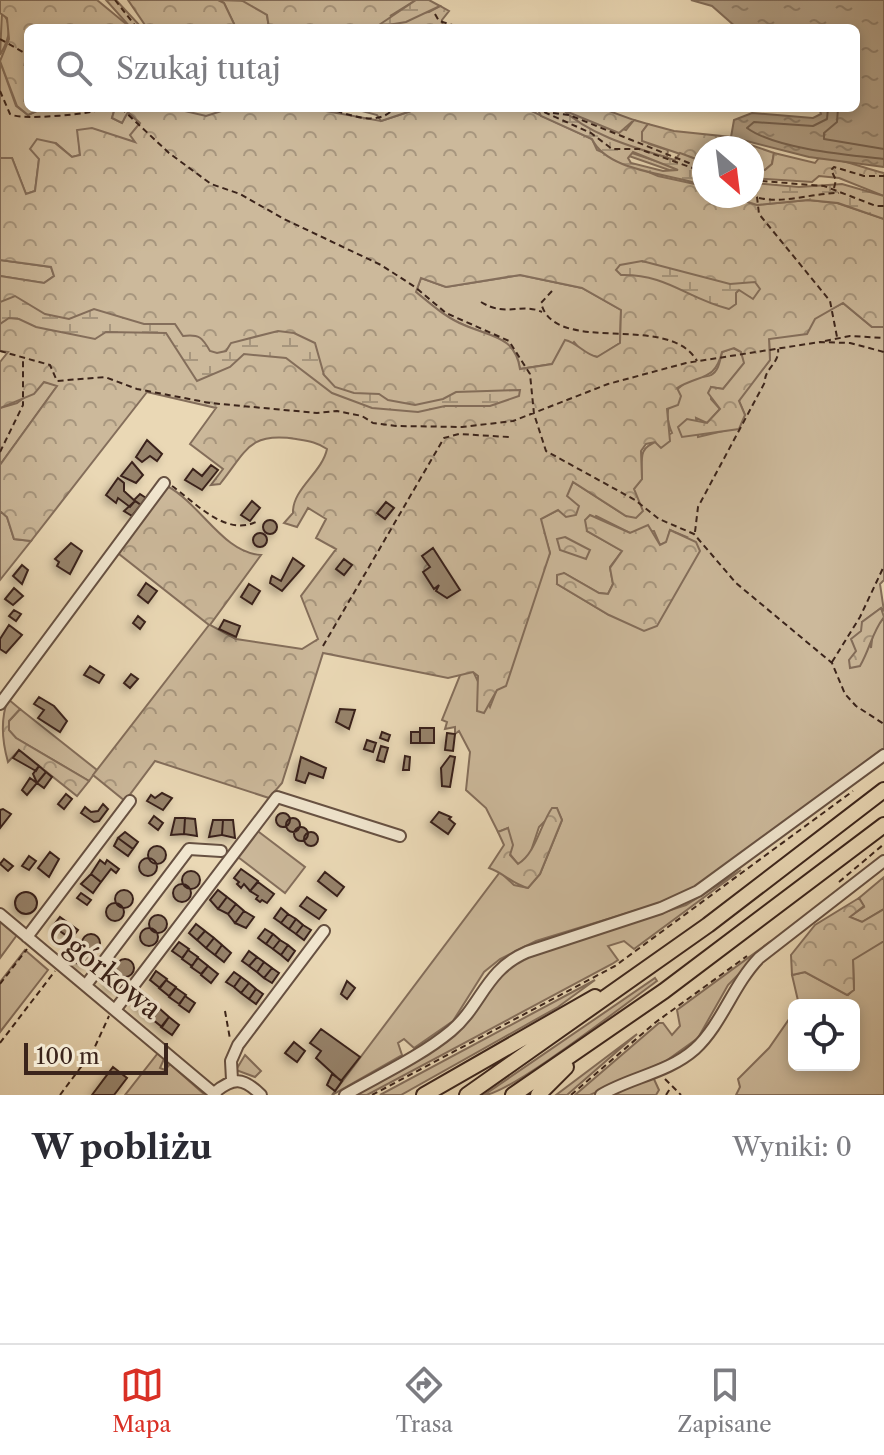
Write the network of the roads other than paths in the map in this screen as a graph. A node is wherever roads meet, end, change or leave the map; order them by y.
1 (164, 483) road end
2 (0, 704) edge
3 (884, 755) edge
4 (884, 790) edge
5 (130, 801) dead end
6 (884, 825) edge
7 (400, 836) dead end
8 (221, 851) dead end
9 (884, 861) edge
10 (0, 915) edge
11 (324, 931) dead end
12 (30, 939) junction
13 (648, 968) junction
14 (86, 985) junction
15 (114, 1009) junction
16 (594, 1040) junction
17 (232, 1080) junction
18 (215, 1094) edge
19 (261, 1095) edge
20 (345, 1095) edge
21 (424, 1095) edge
22 (467, 1095) edge
23 (513, 1095) edge
24 (538, 1095) edge
25 (601, 1095) edge

1 - 2 street
3 - 20 street
4 - 13 highway
5 - 12 street
6 - 16 highway
7 - 15 street
8 - 14 street
9 - 25 street
10 - 12 street, Ogórkowa
11 - 17 street
12 - 14 street, Ogórkowa
13 - 21 highway
13 - 22 highway
14 - 15 street, Ogórkowa
15 - 18 street, Ogórkowa
16 - 23 highway
16 - 24 highway
17 - 18 street
17 - 19 street

